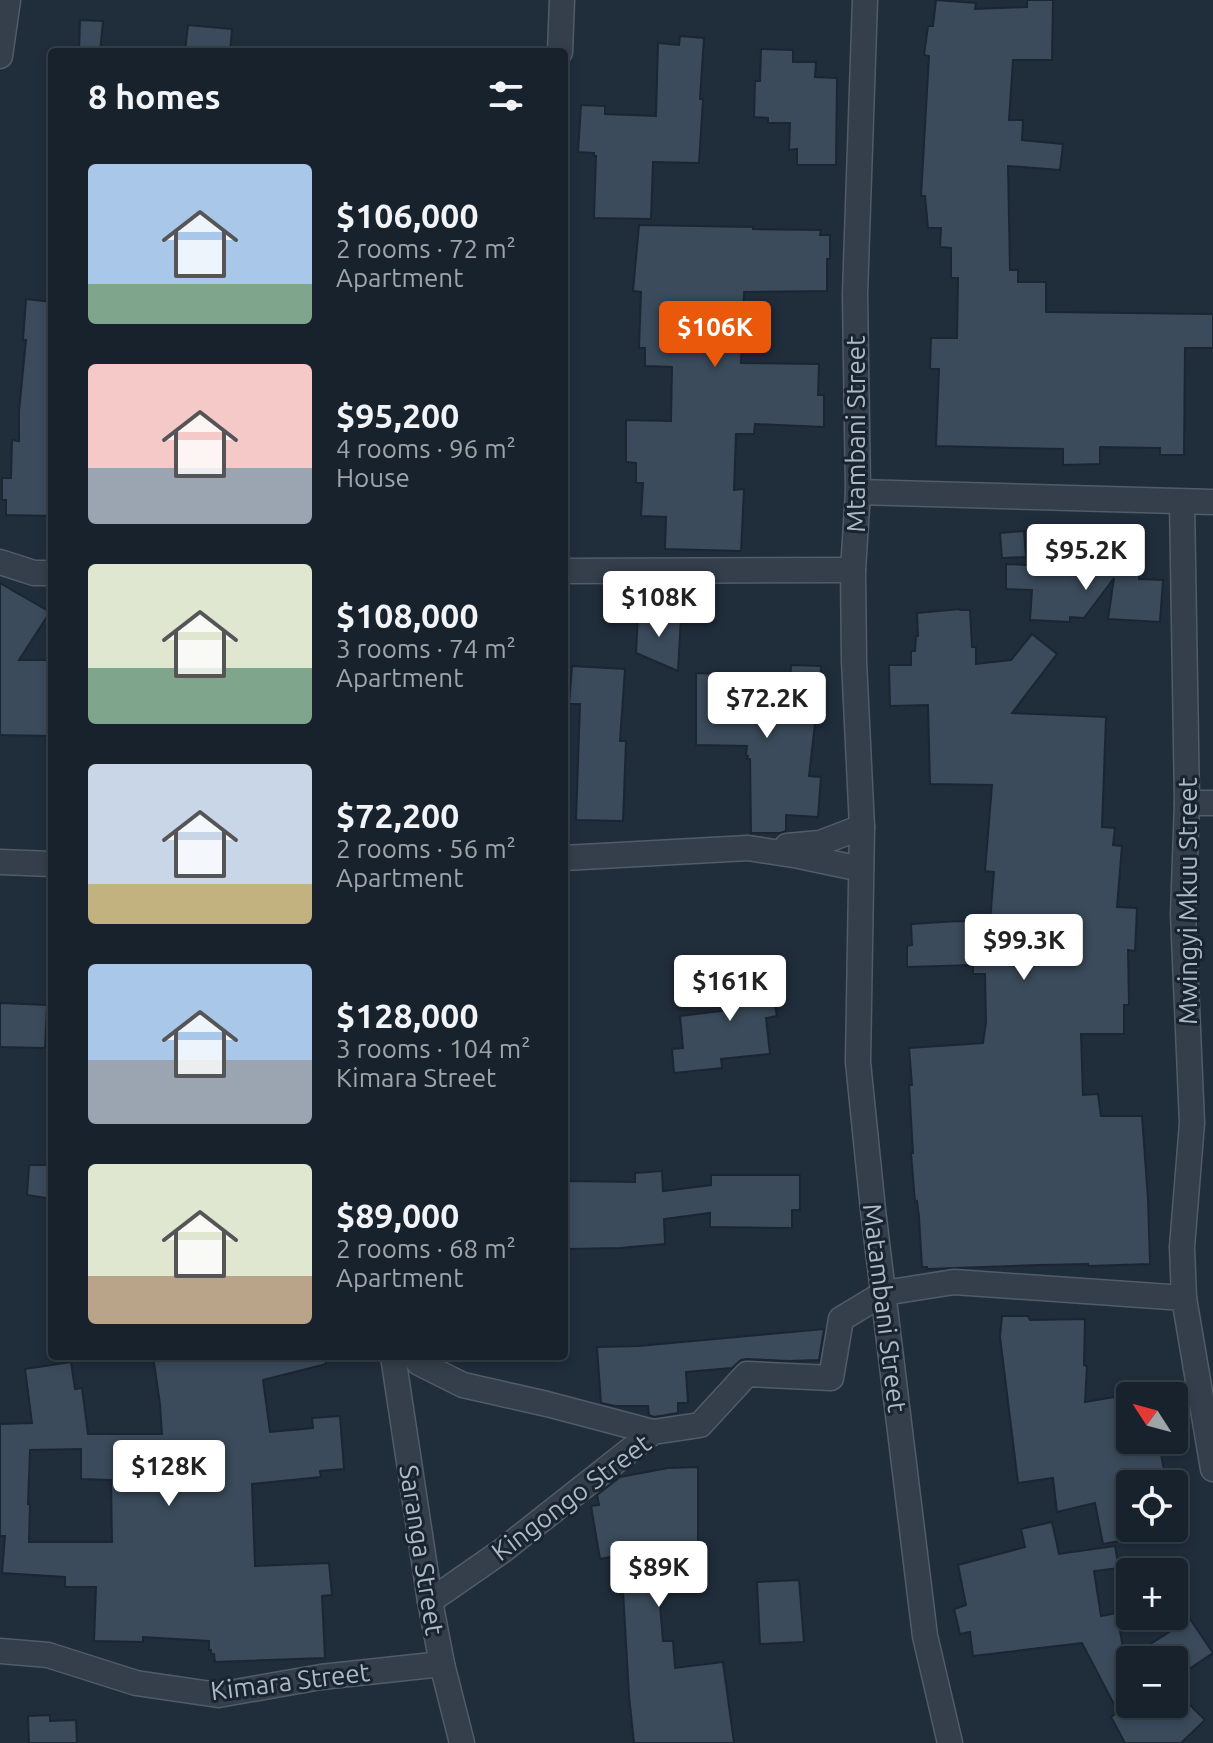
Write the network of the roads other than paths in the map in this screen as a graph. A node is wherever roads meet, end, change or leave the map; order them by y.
1 (562, 0) edge
2 (865, 0) edge
3 (4, 10) edge
4 (560, 48) edge
5 (0, 56) edge
6 (858, 492) junction
7 (1182, 502) junction
8 (1213, 502) edge
9 (0, 562) edge
10 (853, 570) junction
11 (568, 571) edge
12 (48, 573) edge
13 (1187, 803) junction
14 (1213, 803) edge
15 (862, 827) junction
16 (748, 848) junction
17 (568, 858) edge
18 (0, 862) edge
19 (48, 864) edge
20 (861, 869) junction
21 (1202, 1123) edge
22 (884, 1293) junction
23 (1184, 1298) junction
24 (394, 1360) edge
25 (417, 1360) edge
26 (653, 1432) junction
27 (1213, 1469) edge
28 (430, 1601) junction
29 (0, 1651) edge
30 (442, 1664) junction
31 (462, 1743) edge
32 (950, 1743) edge

1 - 4 street
2 - 6 street, Mtambani Street
3 - 5 street
6 - 7 street
6 - 10 street, Mtambani Street
7 - 8 street
7 - 13 street, Mwingyi Mkuu Street
9 - 12 street
10 - 11 street
10 - 15 street, Mtambani Street
13 - 14 street
13 - 21 street, Mwingyi Mkuu Street
15 - 16 street
15 - 20 street, Mtambani Street
16 - 17 street
16 - 20 street
18 - 19 street
20 - 22 street, Matambani Street
21 - 23 street, Mwingyi Mkuu Street
22 - 23 street
22 - 26 street, Kingongo Street
22 - 32 street, Matambani Street
23 - 27 street, Mwingyi Mkuu Street
24 - 28 street, Saranga Street
25 - 26 street
26 - 28 street, Kingongo Street
28 - 30 street, Saranga Street
29 - 30 street, Kimara Street
30 - 31 street, Saranga Street

